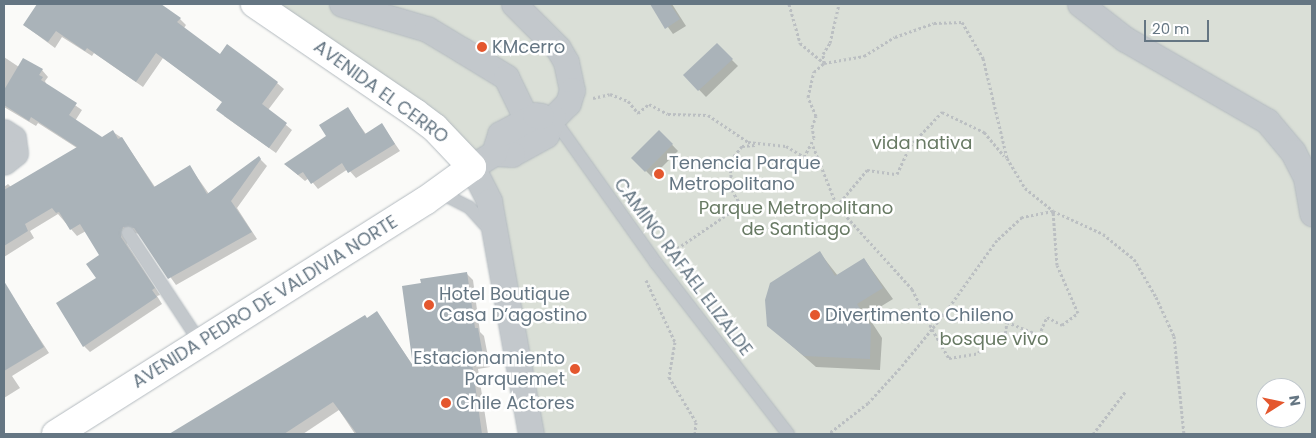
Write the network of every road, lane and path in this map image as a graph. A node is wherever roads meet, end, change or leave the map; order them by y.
1 (255, 4) edge
2 (342, 4) edge
3 (514, 4) edge
4 (789, 4) edge
5 (839, 4) edge
6 (1080, 4) edge
7 (824, 62) junction
8 (561, 111) junction
9 (527, 120) junction
10 (4, 132) edge
11 (756, 145) junction
12 (813, 146) junction
13 (1006, 158) junction
14 (483, 160) junction
15 (4, 162) edge
16 (438, 192) junction
17 (837, 206) junction
18 (1054, 212) junction
19 (1312, 213) edge
20 (723, 215) dead end
21 (128, 233) dead end
22 (497, 241) junction
23 (932, 329) junction
24 (200, 342) junction
25 (1125, 392) dead end
26 (56, 434) edge
27 (531, 434) edge
28 (788, 434) edge
29 (828, 434) edge
30 (1093, 434) edge
31 (1184, 434) edge

1 - 14 street, AVENIDA EL CERRO
2 - 9 street
3 - 8 street
4 - 7 path
5 - 7 path
6 - 19 street
7 - 12 path
7 - 13 path
8 - 9 street
8 - 11 path
8 - 14 street
8 - 28 lane, CAMINO RAFAEL ELIZALDE
9 - 14 street
10 - 15 street
11 - 12 path
11 - 20 path
12 - 17 path
13 - 17 path
13 - 18 path
14 - 16 street, AVENIDA PEDRO DE VALDIVIA NORTE
14 - 22 street, AVENIDA EL CERRO
16 - 22 lane
16 - 24 street, AVENIDA PEDRO DE VALDIVIA NORTE
17 - 23 path
18 - 23 path
18 - 23 path
18 - 31 path
21 - 24 lane
22 - 27 street, AVENIDA EL CERRO
23 - 29 path
24 - 26 street, AVENIDA PEDRO DE VALDIVIA NORTE
25 - 30 path

